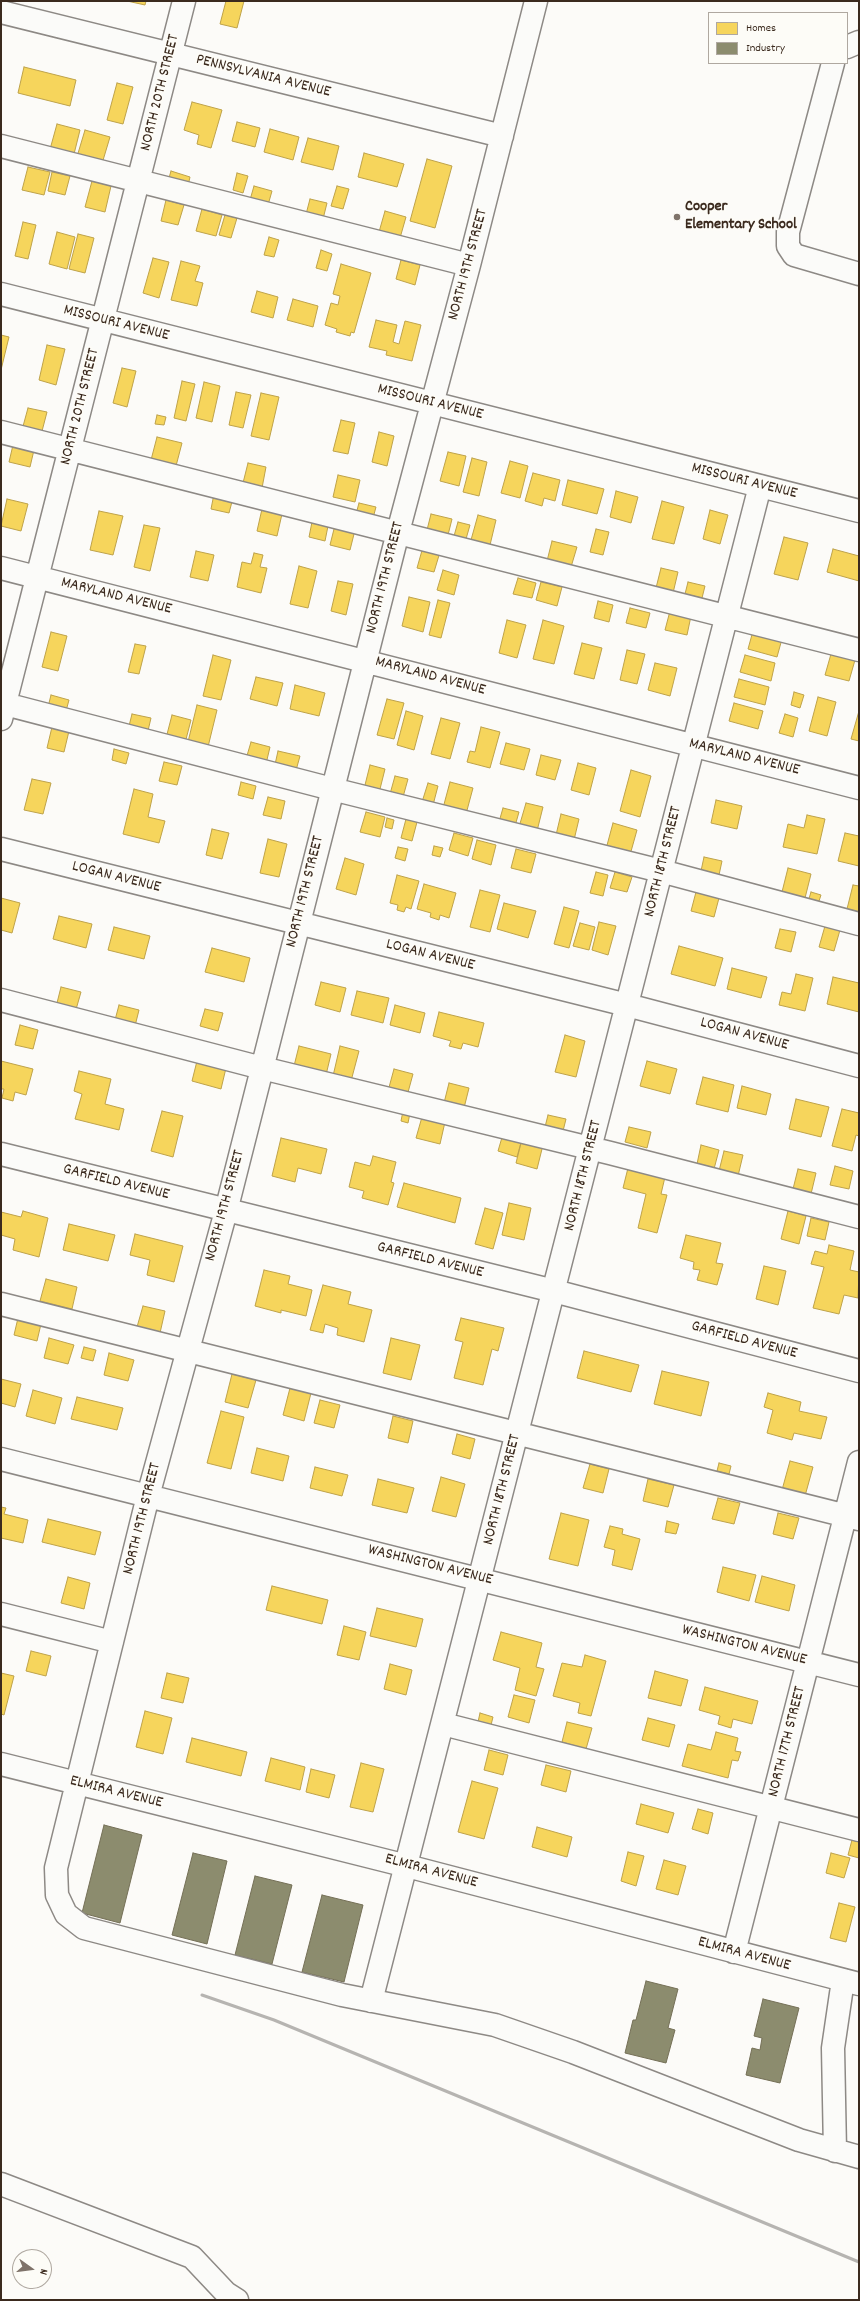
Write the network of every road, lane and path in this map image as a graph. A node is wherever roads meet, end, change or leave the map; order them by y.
1 (184, 1) edge
2 (536, 1) edge
3 (1, 12) edge
4 (859, 42) edge
5 (848, 47) edge
6 (170, 54) junction
7 (833, 64) edge
8 (502, 136) junction
9 (1, 146) edge
10 (139, 180) junction
11 (469, 265) junction
12 (859, 274) edge
13 (1, 294) edge
14 (104, 320) junction
15 (430, 404) junction
16 (1, 432) edge
17 (70, 451) junction
18 (760, 486) junction
19 (859, 511) edge
20 (398, 532) junction
21 (1, 568) edge
22 (38, 578) junction
23 (727, 616) junction
24 (859, 650) edge
25 (365, 660) junction
26 (2, 709) edge
27 (693, 745) junction
28 (859, 788) edge
29 (332, 789) junction
30 (1, 849) edge
31 (661, 871) junction
32 (298, 924) junction
33 (859, 924) edge
34 (1, 1000) edge
35 (627, 1004) junction
36 (859, 1066) edge
37 (262, 1068) junction
38 (590, 1148) junction
39 (1, 1154) edge
40 (226, 1210) junction
41 (859, 1217) edge
42 (554, 1291) junction
43 (1, 1304) edge
44 (187, 1352) junction
45 (859, 1371) edge
46 (518, 1433) junction
47 (1, 1459) edge
48 (859, 1462) edge
49 (148, 1496) junction
50 (852, 1517) edge
51 (480, 1579) junction
52 (1, 1614) edge
53 (112, 1642) junction
54 (808, 1662) junction
55 (859, 1676) edge
56 (443, 1724) junction
57 (1, 1764) edge
58 (77, 1783) junction
59 (771, 1807) junction
60 (859, 1830) edge
61 (407, 1866) junction
62 (734, 1952) junction
63 (851, 1982) edge
64 (371, 2001) junction
65 (835, 2151) junction
66 (859, 2157) edge
67 (1, 2184) edge
68 (237, 2300) edge

1 - 6 street, NORTH 20TH STREET
2 - 8 street, NORTH 19TH STREET
3 - 6 street, PENNSYLVANIA AVENUE
4 - 5 street
6 - 8 street, PENNSYLVANIA AVENUE
6 - 10 street, NORTH 20TH STREET
7 - 12 street
8 - 11 street, NORTH 19TH STREET
9 - 10 street
10 - 11 street
10 - 14 street, NORTH 20TH STREET
11 - 15 street, NORTH 19TH STREET
13 - 14 street, MISSOURI AVENUE
14 - 15 street, MISSOURI AVENUE
14 - 17 street, NORTH 20TH STREET
15 - 18 street, MISSOURI AVENUE
15 - 20 street, NORTH 19TH STREET
16 - 17 street
17 - 20 street
17 - 22 street, NORTH 20TH STREET
18 - 19 street, MISSOURI AVENUE
18 - 23 street, NORTH 18TH STREET
20 - 23 street
20 - 25 street, NORTH 19TH STREET
21 - 22 street, MARYLAND AVENUE
22 - 25 street, MARYLAND AVENUE
22 - 26 street, NORTH 20TH STREET
23 - 24 street
23 - 27 street, NORTH 18TH STREET
25 - 27 street, MARYLAND AVENUE
25 - 29 street, NORTH 19TH STREET
26 - 29 street
27 - 28 street, MARYLAND AVENUE
27 - 31 street, NORTH 18TH STREET
29 - 31 street
29 - 32 street, NORTH 19TH STREET
30 - 32 street, LOGAN AVENUE
31 - 33 street
31 - 35 street, NORTH 18TH STREET
32 - 35 street, LOGAN AVENUE
32 - 37 street, NORTH 19TH STREET
34 - 37 street
35 - 36 street, LOGAN AVENUE
35 - 38 street, NORTH 18TH STREET
37 - 38 street
37 - 40 street, NORTH 19TH STREET
38 - 41 street
38 - 42 street, NORTH 18TH STREET
39 - 40 street, GARFIELD AVENUE
40 - 42 street, GARFIELD AVENUE
40 - 44 street, NORTH 19TH STREET
42 - 45 street, GARFIELD AVENUE
42 - 46 street, NORTH 18TH STREET
43 - 44 street
44 - 46 street
44 - 49 street, NORTH 19TH STREET
46 - 50 street
46 - 51 street, NORTH 18TH STREET
47 - 49 street, WASHINGTON AVENUE
48 - 50 street, NORTH 17TH STREET
49 - 51 street, WASHINGTON AVENUE
49 - 53 street, NORTH 19TH STREET
50 - 54 street, NORTH 17TH STREET
51 - 54 street, WASHINGTON AVENUE
51 - 56 street, NORTH 18TH STREET
52 - 53 street
53 - 58 street, NORTH 19TH STREET
54 - 55 street, WASHINGTON AVENUE
54 - 59 street, NORTH 17TH STREET
56 - 59 street
56 - 61 street, NORTH 18TH STREET
57 - 58 street, ELMIRA AVENUE
58 - 61 street, ELMIRA AVENUE
58 - 64 street, NORTH 19TH STREET
59 - 60 street
59 - 62 street, NORTH 17TH STREET
61 - 62 street, ELMIRA AVENUE
61 - 64 street, NORTH 18TH STREET
62 - 63 street, ELMIRA AVENUE
63 - 65 street
64 - 65 street, NORTH 19TH STREET
65 - 66 street, NORTH 19TH STREET
67 - 68 street

